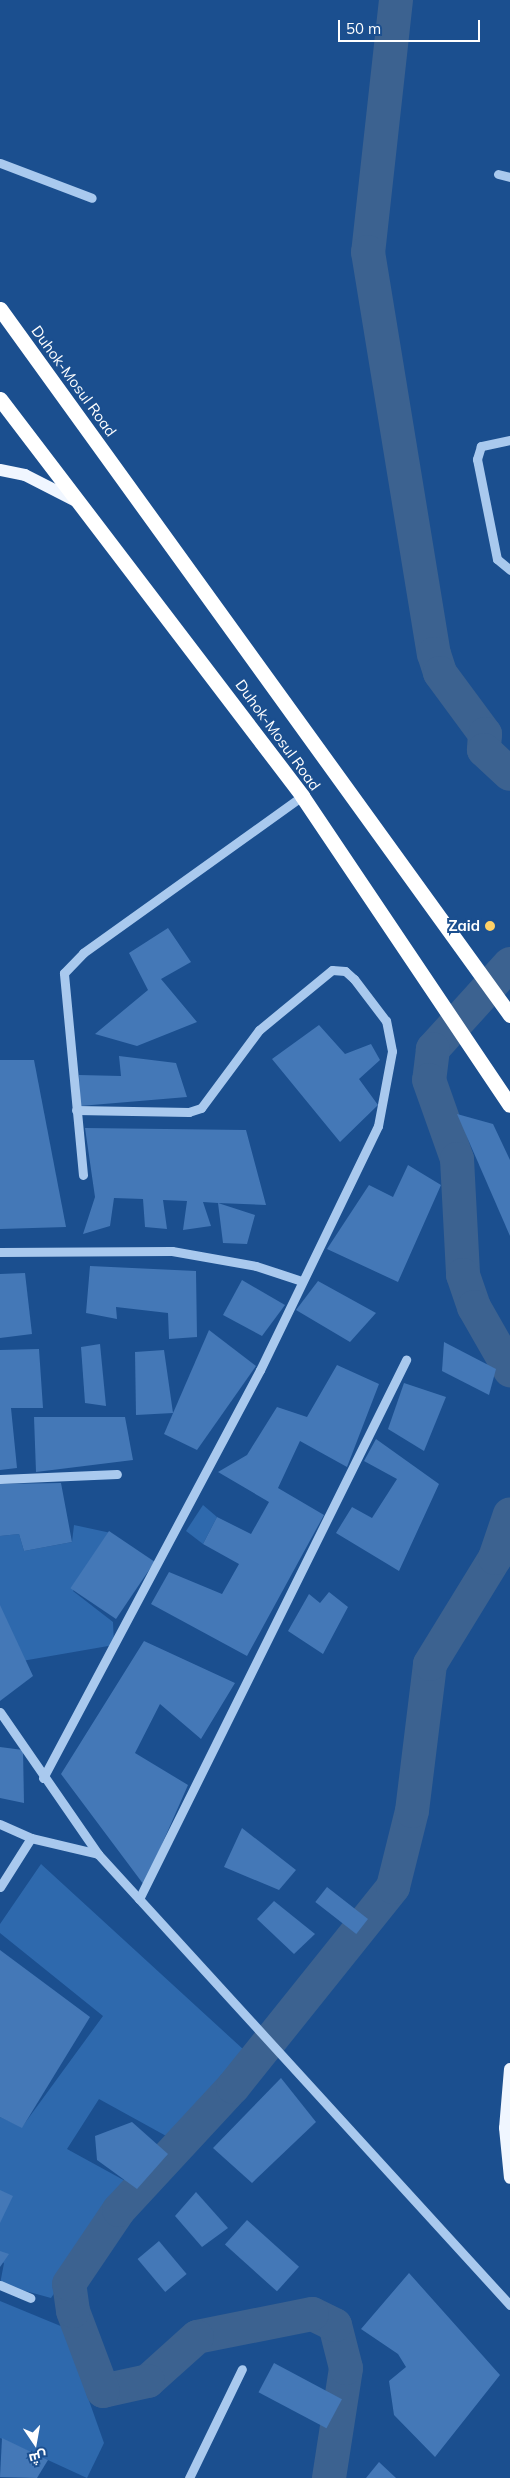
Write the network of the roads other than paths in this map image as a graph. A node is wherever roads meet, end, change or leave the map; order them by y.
1 (0, 163) edge
2 (498, 174) dead end
3 (510, 176) edge
4 (92, 198) dead end
5 (0, 309) edge
6 (0, 399) edge
7 (510, 440) edge
8 (0, 470) edge
9 (84, 505) junction
10 (510, 570) edge
11 (302, 796) junction
12 (508, 1012) edge
13 (510, 1105) edge
14 (76, 1110) junction
15 (83, 1175) dead end
16 (0, 1252) edge
17 (302, 1281) junction
18 (406, 1360) dead end
19 (117, 1474) dead end
20 (0, 1479) edge
21 (0, 1712) edge
22 (43, 1778) junction
23 (0, 1824) edge
24 (31, 1838) junction
25 (98, 1854) junction
26 (0, 1888) edge
27 (139, 1899) junction
28 (510, 2069) edge
29 (510, 2178) edge
30 (0, 2285) edge
31 (30, 2298) dead end
32 (510, 2305) edge
33 (242, 2369) dead end
34 (189, 2478) edge

1 - 4 street
2 - 3 street
5 - 12 highway, Duhok-Mosul Road
6 - 9 highway, Duhok-Mosul Road
7 - 10 street
8 - 9 main road
9 - 11 highway, Duhok-Mosul Road
11 - 13 highway, Duhok-Mosul Road
11 - 14 street
14 - 15 street
14 - 17 street
16 - 17 street
17 - 22 street
18 - 27 street
19 - 20 street
21 - 22 street
22 - 25 street
23 - 24 street
24 - 25 street
24 - 26 street
25 - 27 street
27 - 32 street
28 - 29 main road
30 - 31 street
33 - 34 street

